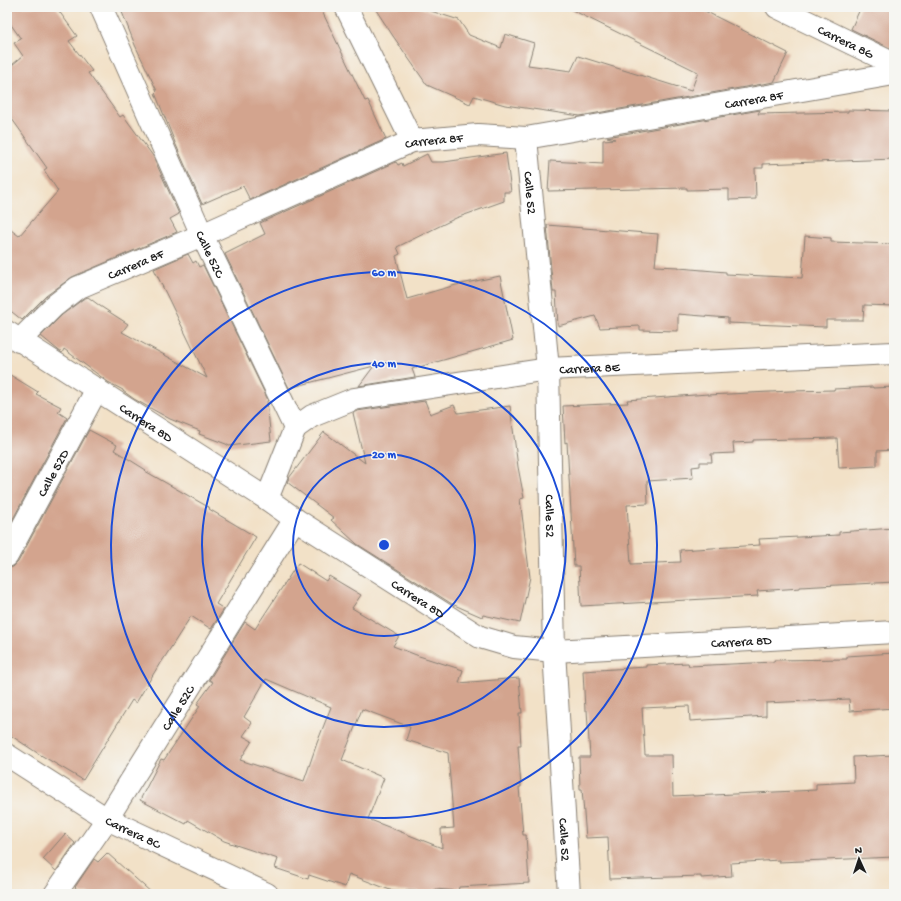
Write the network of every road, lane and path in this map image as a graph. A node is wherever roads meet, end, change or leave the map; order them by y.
1 (101, 7) edge
2 (346, 7) edge
3 (777, 7) edge
4 (894, 64) edge
5 (894, 74) edge
6 (526, 138) junction
7 (412, 141) junction
8 (202, 235) junction
9 (13, 336) edge
10 (894, 353) edge
11 (548, 369) junction
12 (97, 390) junction
13 (295, 428) junction
14 (267, 499) junction
15 (295, 519) junction
16 (7, 556) edge
17 (894, 632) edge
18 (554, 651) junction
19 (7, 755) edge
20 (107, 819) junction
21 (55, 894) edge
22 (267, 894) edge
23 (569, 894) edge

1 - 8 street, Calle 52C
2 - 7 street
3 - 4 street, Carrera 8G
5 - 6 street, Carrera 8F
6 - 7 street, Carrera 8F
6 - 11 street, Calle 52
7 - 8 street, Carrera 8F
8 - 9 street, Carrera 8F
8 - 13 street, Calle 52C
9 - 12 street, Carrera 8D
10 - 11 street, Carrera 8E
11 - 13 street, Carrera 8E
11 - 18 street, Calle 52
12 - 14 street, Carrera 8D
12 - 16 street, Calle 52D
13 - 14 street
14 - 15 street, Carrera 8D
15 - 18 street, Carrera 8D
15 - 20 street, Calle 52C
17 - 18 street, Carrera 8D
18 - 23 street, Calle 52
19 - 20 street, Carrera 8C
20 - 21 street, Calle 52C
20 - 22 street, Carrera 8C

